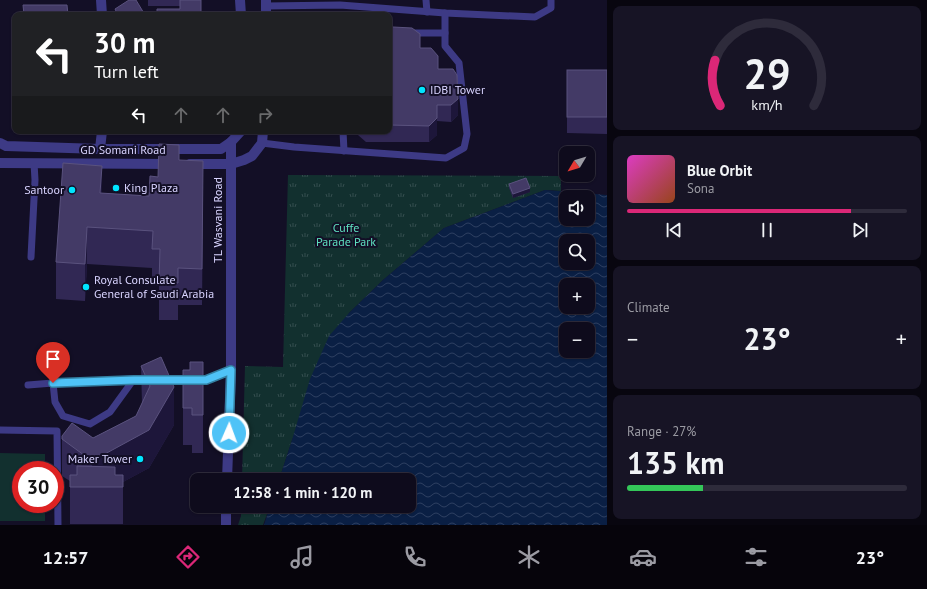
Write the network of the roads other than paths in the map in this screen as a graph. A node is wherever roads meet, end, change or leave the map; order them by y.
1 (102, 0) edge
2 (240, 0) edge
3 (426, 0) edge
4 (552, 0) edge
5 (340, 2) edge
6 (266, 7) edge
7 (102, 12) edge
8 (241, 12) edge
9 (427, 12) junction
10 (445, 13) junction
11 (403, 32) edge
12 (445, 33) junction
13 (102, 134) edge
14 (238, 134) edge
15 (263, 134) edge
16 (343, 134) edge
17 (231, 142) junction
18 (0, 143) edge
19 (262, 143) junction
20 (100, 149) junction
21 (344, 151) junction
22 (0, 163) edge
23 (34, 163) junction
24 (231, 164) junction
25 (31, 257) dead end
26 (231, 370) junction
27 (134, 380) junction
28 (53, 383) junction
29 (28, 385) dead end
30 (0, 430) edge
31 (227, 473) edge
32 (226, 513) edge
33 (58, 525) edge
34 (226, 525) edge

1 - 7 street
2 - 8 street
3 - 9 lane
4 - 10 lane
5 - 6 lane
5 - 9 lane
9 - 10 lane
10 - 12 lane
11 - 12 lane
12 - 21 lane
13 - 20 street
14 - 17 street
15 - 19 street
16 - 21 lane
17 - 20 street, GD Somani Road
17 - 24 street, TL Wasvani Road
18 - 20 street, GD Somani Road
19 - 21 lane
19 - 24 street, GD Somani Road
22 - 23 street, GD Somani Road
23 - 24 street, GD Somani Road
23 - 25 lane
24 - 26 street, TL Wasvani Road
26 - 27 lane
26 - 31 street, TL Wasvani Road
27 - 28 lane
27 - 28 lane
28 - 29 lane
30 - 33 lane
32 - 34 street

